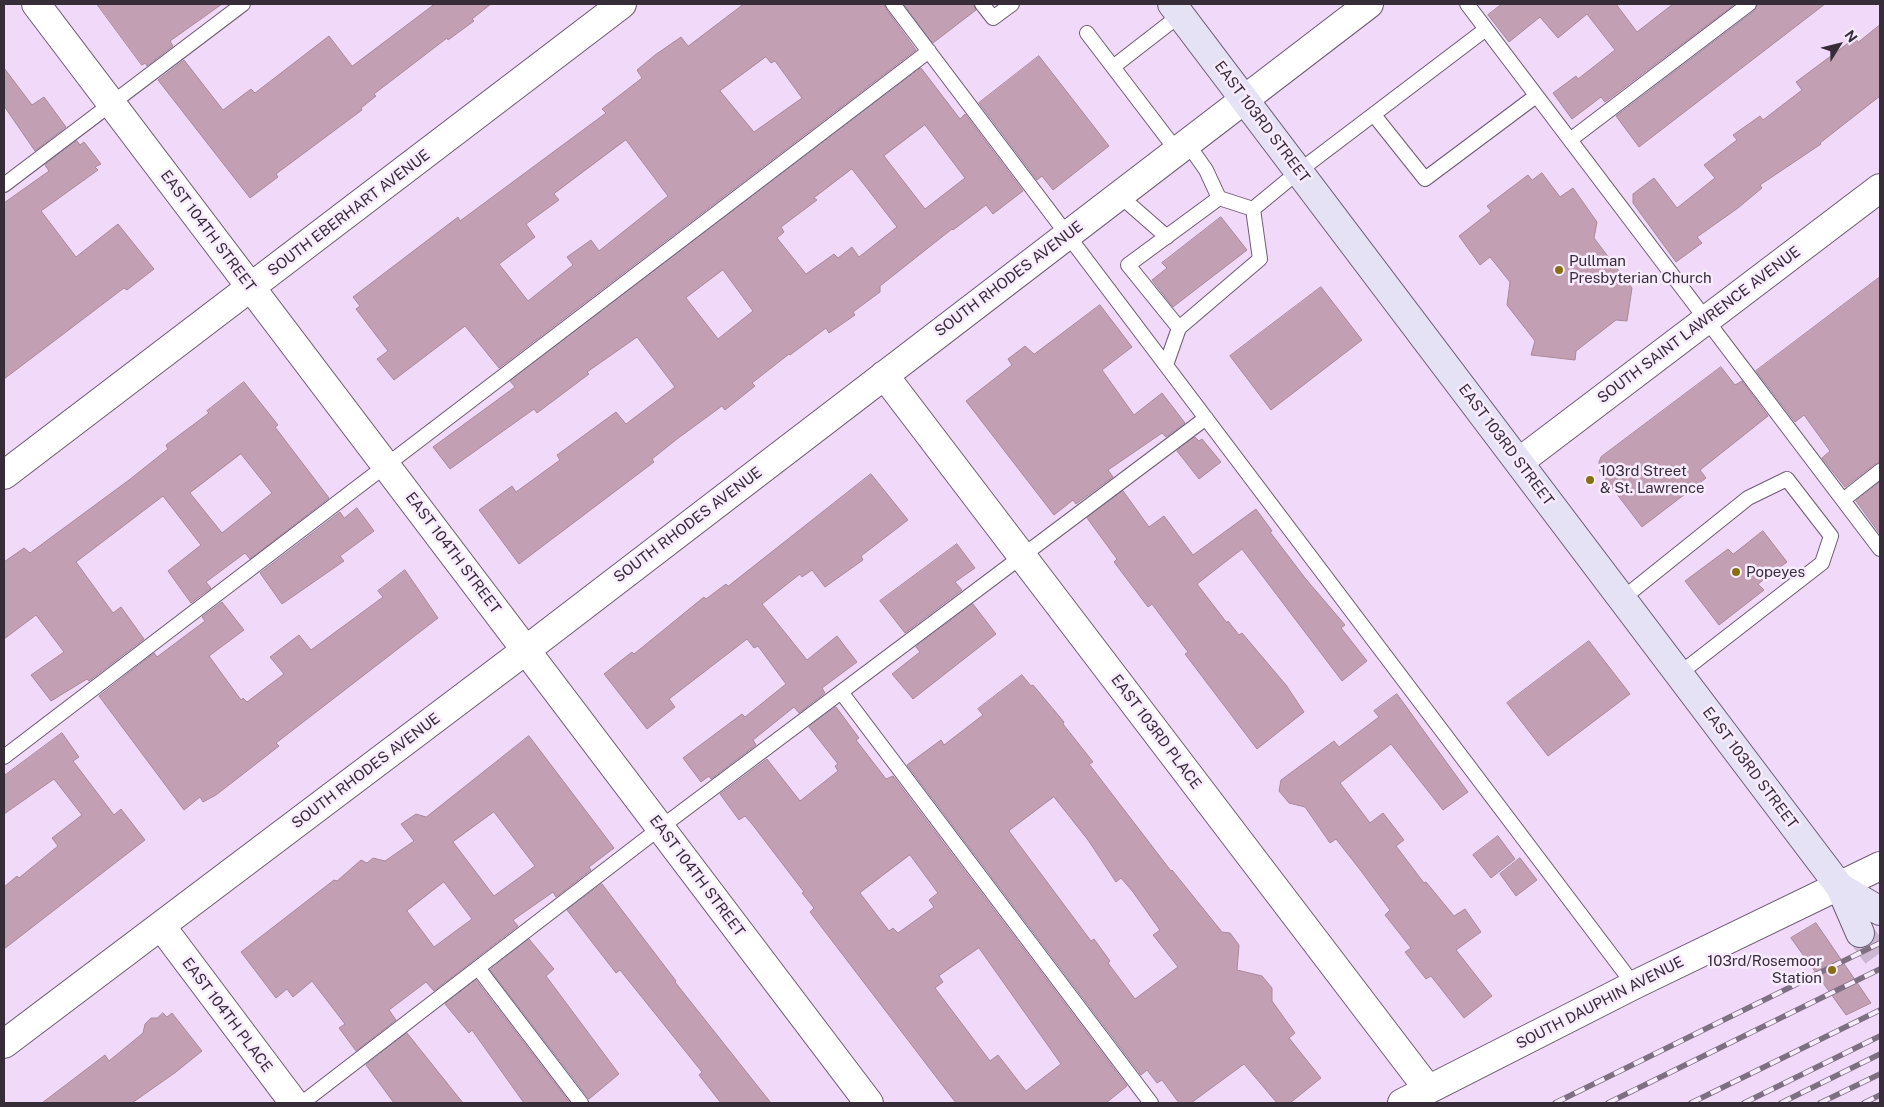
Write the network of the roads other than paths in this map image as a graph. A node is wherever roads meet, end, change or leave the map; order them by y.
1 (36, 4) edge
2 (243, 4) edge
3 (622, 4) edge
4 (893, 4) edge
5 (982, 4) edge
6 (1012, 4) edge
7 (1370, 4) edge
8 (1467, 4) edge
9 (1749, 4) edge
10 (1176, 9) edge
11 (1486, 29) junction
12 (1087, 33) dead end
13 (929, 51) junction
14 (1113, 67) junction
15 (1536, 96) junction
16 (1244, 99) junction
17 (112, 104) junction
18 (1374, 115) junction
19 (1570, 140) junction
20 (1182, 147) junction
21 (1299, 172) junction
22 (4, 186) edge
23 (1880, 188) edge
24 (1119, 195) junction
25 (1218, 198) junction
26 (1253, 209) junction
27 (1067, 235) junction
28 (1167, 237) junction
29 (251, 288) junction
30 (1706, 320) junction
31 (1179, 328) junction
32 (1166, 365) junction
33 (884, 375) junction
34 (1206, 418) junction
35 (1519, 462) junction
36 (387, 467) junction
37 (1880, 471) edge
38 (4, 475) edge
39 (1843, 500) junction
40 (1880, 549) edge
41 (1023, 557) junction
42 (1622, 599) junction
43 (526, 650) junction
44 (1679, 674) junction
45 (841, 692) junction
46 (4, 757) edge
47 (660, 828) junction
48 (1880, 866) edge
49 (1840, 887) junction
50 (1880, 911) tunnel mouth
51 (161, 926) junction
52 (1860, 933) tunnel mouth
53 (478, 968) junction
54 (1634, 985) junction
55 (4, 1044) edge
56 (1428, 1090) junction
57 (294, 1103) edge
58 (302, 1103) edge
59 (580, 1103) edge
60 (869, 1103) edge
61 (1151, 1103) edge
62 (1402, 1103) edge

1 - 17 street, EAST 104TH STREET
2 - 17 lane
3 - 29 street, SOUTH EBERHART AVENUE
4 - 13 lane
5 - 6 lane
7 - 16 street, SOUTH RHODES AVENUE
8 - 11 lane
9 - 19 lane
10 - 14 lane
10 - 16 main road, EAST 103RD STREET
11 - 15 lane
11 - 18 lane
12 - 14 lane
13 - 27 lane
13 - 36 lane
14 - 20 lane
15 - 18 lane
15 - 19 lane
16 - 20 street, SOUTH RHODES AVENUE
16 - 21 main road, EAST 103RD STREET
17 - 22 lane
17 - 29 street, EAST 104TH STREET
18 - 21 lane
19 - 30 lane
20 - 24 street, SOUTH RHODES AVENUE
20 - 25 lane
21 - 26 lane
21 - 35 main road, EAST 103RD STREET
23 - 30 street, SOUTH SAINT LAWRENCE AVENUE
24 - 27 street, SOUTH RHODES AVENUE
24 - 28 lane
25 - 26 lane
25 - 28 lane
26 - 31 lane
27 - 32 lane
27 - 33 street, SOUTH RHODES AVENUE
28 - 31 lane
29 - 36 street, EAST 104TH STREET
29 - 38 street, SOUTH EBERHART AVENUE
30 - 35 street, SOUTH SAINT LAWRENCE AVENUE
30 - 39 lane
31 - 32 lane
32 - 34 lane
33 - 41 street, EAST 103RD PLACE
33 - 43 street, SOUTH RHODES AVENUE
34 - 41 lane
34 - 54 lane
35 - 42 main road, EAST 103RD STREET
36 - 43 street, EAST 104TH STREET
36 - 46 lane
37 - 39 lane
39 - 40 lane
41 - 45 lane
41 - 56 street, EAST 103RD PLACE
42 - 44 main road, EAST 103RD STREET
42 - 44 lane
43 - 47 street, EAST 104TH STREET
43 - 51 street, SOUTH RHODES AVENUE
44 - 49 main road, EAST 103RD STREET
45 - 47 lane
45 - 61 lane
47 - 53 lane
47 - 60 street, EAST 104TH STREET
48 - 49 street, SOUTH DAUPHIN AVENUE
49 - 50 main road, EAST 103RD STREET
49 - 52 main road, EAST 103RD STREET
49 - 54 street, SOUTH DAUPHIN AVENUE
51 - 55 street, SOUTH RHODES AVENUE
51 - 57 street, EAST 104TH PLACE
53 - 58 lane
53 - 59 lane
54 - 56 street, SOUTH DAUPHIN AVENUE
56 - 62 street, SOUTH DAUPHIN AVENUE

